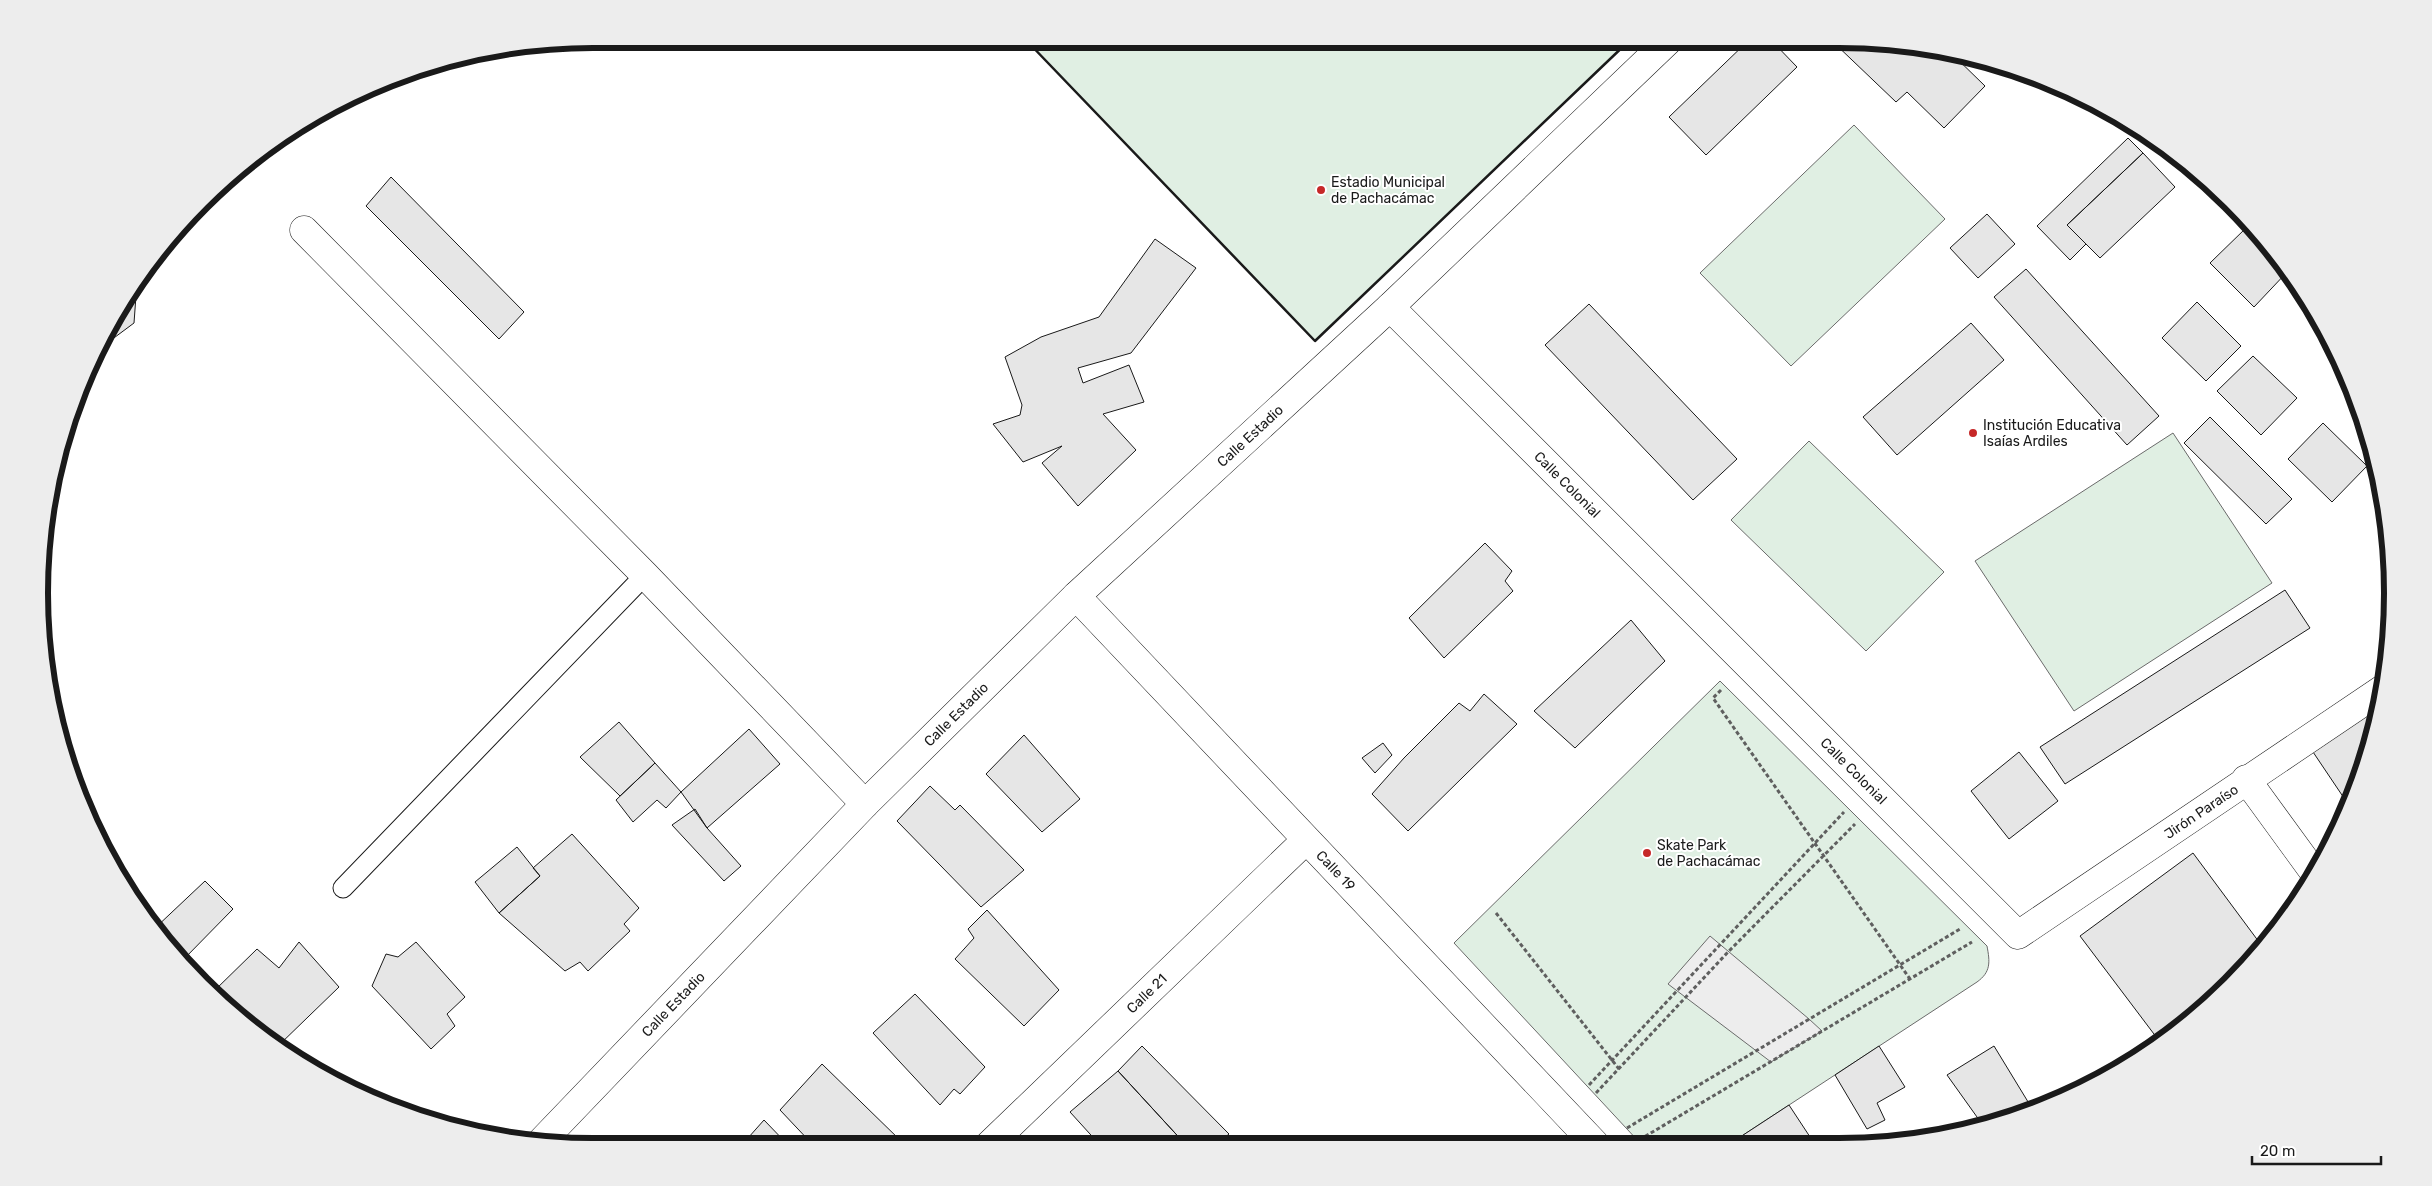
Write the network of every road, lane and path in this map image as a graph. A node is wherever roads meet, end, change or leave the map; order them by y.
1 (1661, 48) edge
2 (304, 230) dead end
3 (1390, 307) junction
4 (645, 575) junction
5 (1076, 596) junction
6 (1746, 665) junction
7 (2375, 694) edge
8 (2246, 779) junction
9 (1875, 793) junction
10 (865, 804) junction
11 (1305, 840) junction
12 (1815, 842) junction
13 (1824, 854) junction
14 (2310, 867) edge
15 (343, 888) dead end
16 (1496, 912) dead end
17 (2005, 923) junction
18 (1900, 964) junction
19 (1910, 979) junction
20 (1613, 1060) junction
21 (1619, 1069) junction
22 (1626, 1129) dead end
23 (1576, 1130) edge
24 (547, 1136) edge
25 (996, 1138) edge
26 (1644, 1138) edge

1 - 3 street
2 - 4 street
3 - 5 street, Calle Estadio
3 - 6 street, Calle Colonial
4 - 10 street
4 - 15 lane
5 - 10 street, Calle Estadio
5 - 11 street, Calle 19
6 - 9 street, Calle Colonial
6 - 12 path
7 - 8 street, Jirón Paraíso
8 - 14 street
8 - 17 street, Jirón Paraíso
9 - 12 path
9 - 13 path
9 - 17 street, Calle Colonial
10 - 24 street, Calle Estadio
11 - 23 street, Calle 19
11 - 25 street, Calle 21
12 - 13 path
12 - 20 path
13 - 18 path
13 - 21 path
16 - 20 path
17 - 18 path
17 - 19 path
18 - 19 path
18 - 22 path
19 - 26 path
20 - 21 path
20 - 23 path
21 - 23 path

